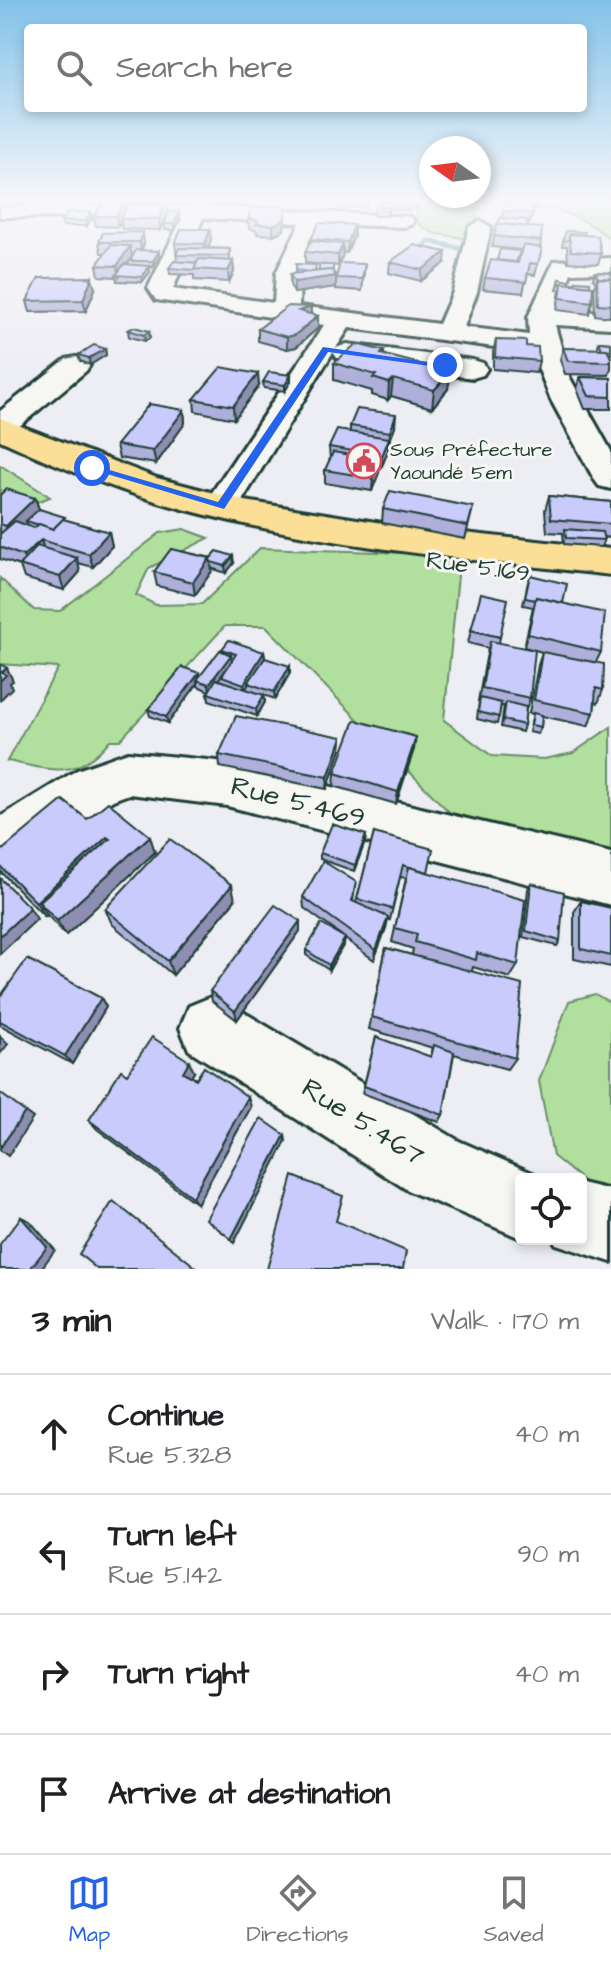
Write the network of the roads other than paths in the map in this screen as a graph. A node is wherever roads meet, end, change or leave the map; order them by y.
1 (171, 261) edge
2 (293, 261) edge
3 (472, 261) edge
4 (611, 265) edge
5 (286, 311) junction
6 (341, 319) junction
7 (611, 320) edge
8 (449, 331) junction
9 (542, 331) junction
10 (326, 349) junction
11 (76, 365) edge
12 (473, 369) dead end
13 (0, 427) edge
14 (0, 452) edge
15 (611, 479) edge
16 (221, 506) junction
17 (352, 540) junction
18 (611, 562) edge
19 (611, 587) edge
20 (10, 828) edge
21 (611, 879) edge
22 (211, 1028) dead end
23 (515, 1201) edge
24 (587, 1220) edge
25 (611, 1226) edge

1 - 5 street
2 - 5 street
3 - 8 street
4 - 9 street
5 - 6 street
6 - 8 street
6 - 10 street
7 - 9 street
8 - 9 street
9 - 15 street
10 - 12 street
10 - 16 street
11 - 13 street
13 - 16 main road
14 - 17 main road
16 - 17 main road
17 - 18 main road, Rue 5.169
17 - 19 main road, Rue 5.169
20 - 21 street, Rue 5.469
22 - 23 street, Rue 5.467
24 - 25 street

